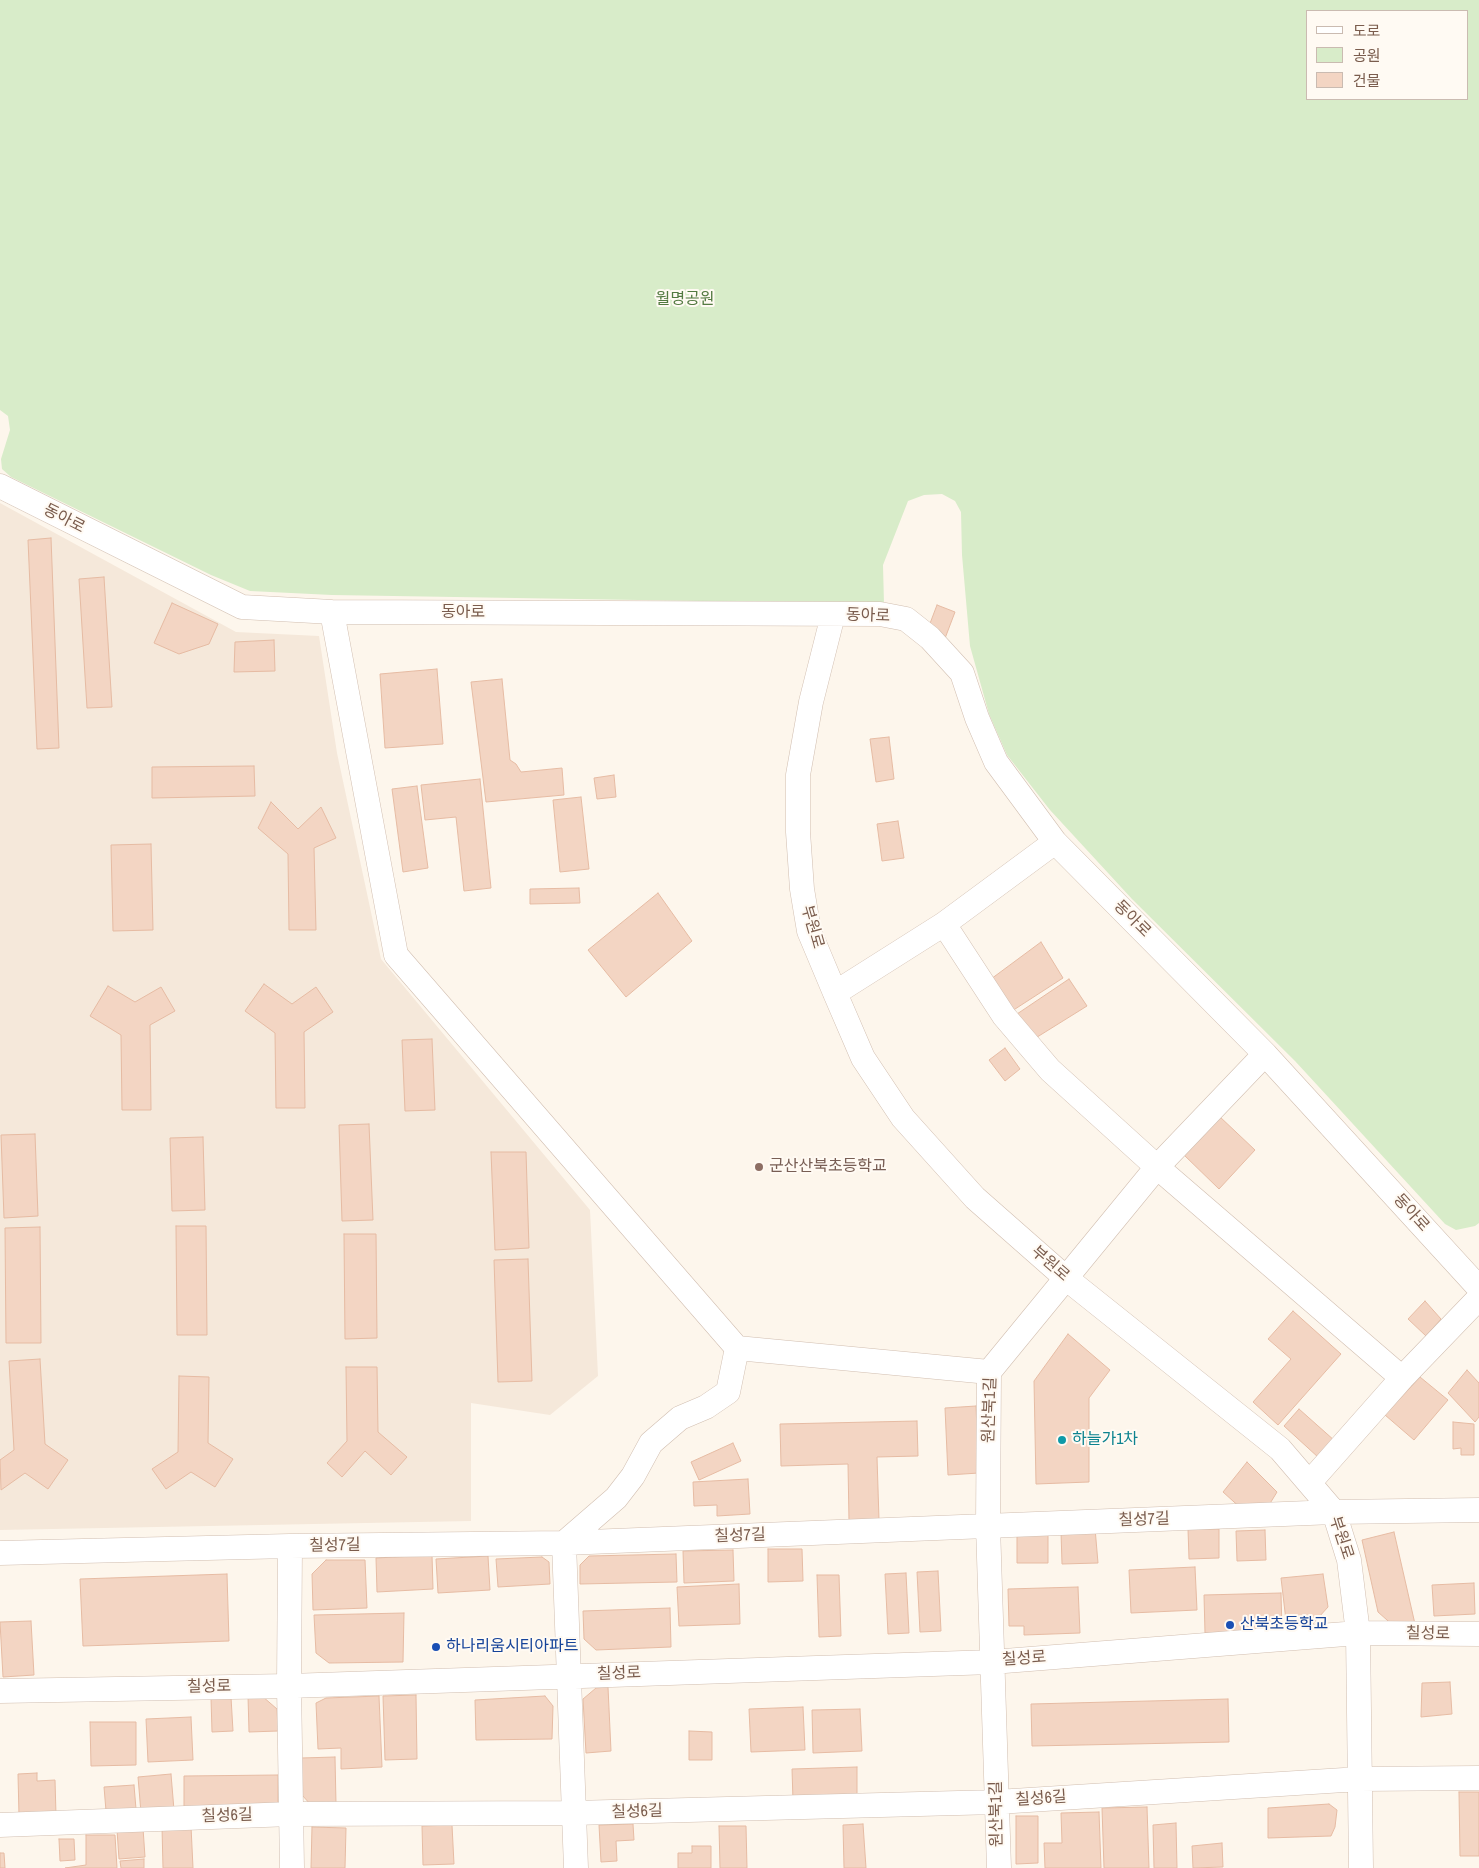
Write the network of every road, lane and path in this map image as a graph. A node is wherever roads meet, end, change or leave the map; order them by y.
1 (0, 486) edge
2 (332, 612) junction
3 (833, 615) junction
4 (1055, 842) junction
5 (944, 924) junction
6 (835, 994) junction
7 (1266, 1054) junction
8 (1157, 1167) junction
9 (1067, 1279) junction
10 (1479, 1288) edge
11 (1479, 1298) edge
12 (737, 1348) junction
13 (989, 1372) junction
14 (1402, 1378) junction
15 (1310, 1482) junction
16 (1479, 1510) edge
17 (1334, 1512) junction
18 (988, 1526) junction
19 (564, 1543) junction
20 (290, 1546) junction
21 (0, 1553) edge
22 (1358, 1633) junction
23 (1479, 1634) edge
24 (992, 1662) junction
25 (568, 1676) junction
26 (289, 1686) junction
27 (0, 1691) edge
28 (1360, 1778) junction
29 (1479, 1778) edge
30 (997, 1802) junction
31 (291, 1814) junction
32 (573, 1814) junction
33 (0, 1825) edge
34 (292, 1868) edge
35 (576, 1868) edge
36 (998, 1868) edge
37 (1361, 1868) edge

1 - 2 street, 동아로
2 - 3 street, 동아로
2 - 12 street
3 - 4 street, 동아로
3 - 6 street, 부원로
4 - 5 street
4 - 7 street, 동아로
5 - 6 street
5 - 8 street
6 - 9 street, 부원로
7 - 8 street, 원산북1길
7 - 10 street, 동아로
8 - 9 street, 원산북1길
8 - 14 street
9 - 13 street, 원산북1길
9 - 15 street, 부원로
11 - 14 street
12 - 13 street
12 - 19 street
13 - 18 street, 원산북1길
14 - 15 street
15 - 17 street, 부원로
16 - 17 street, 칠성7길
17 - 18 street, 칠성7길
17 - 22 street, 부원로
18 - 19 street, 칠성7길
18 - 24 street, 원산북1길
19 - 20 street, 칠성7길
19 - 25 street
20 - 21 street, 칠성7길
20 - 26 street
22 - 23 street, 칠성로
22 - 24 street, 칠성로
22 - 28 street, 부원로
24 - 25 street, 칠성로
24 - 30 street, 원산북1길
25 - 26 street, 칠성로
25 - 32 street
26 - 27 street, 칠성로
26 - 31 street
28 - 29 street, 칠성6길
28 - 30 street, 칠성6길
28 - 37 street, 부원로
30 - 32 street, 칠성6길
30 - 36 street, 원산북1길
31 - 32 street, 칠성6길
31 - 33 street, 칠성6길
31 - 34 street
32 - 35 street

